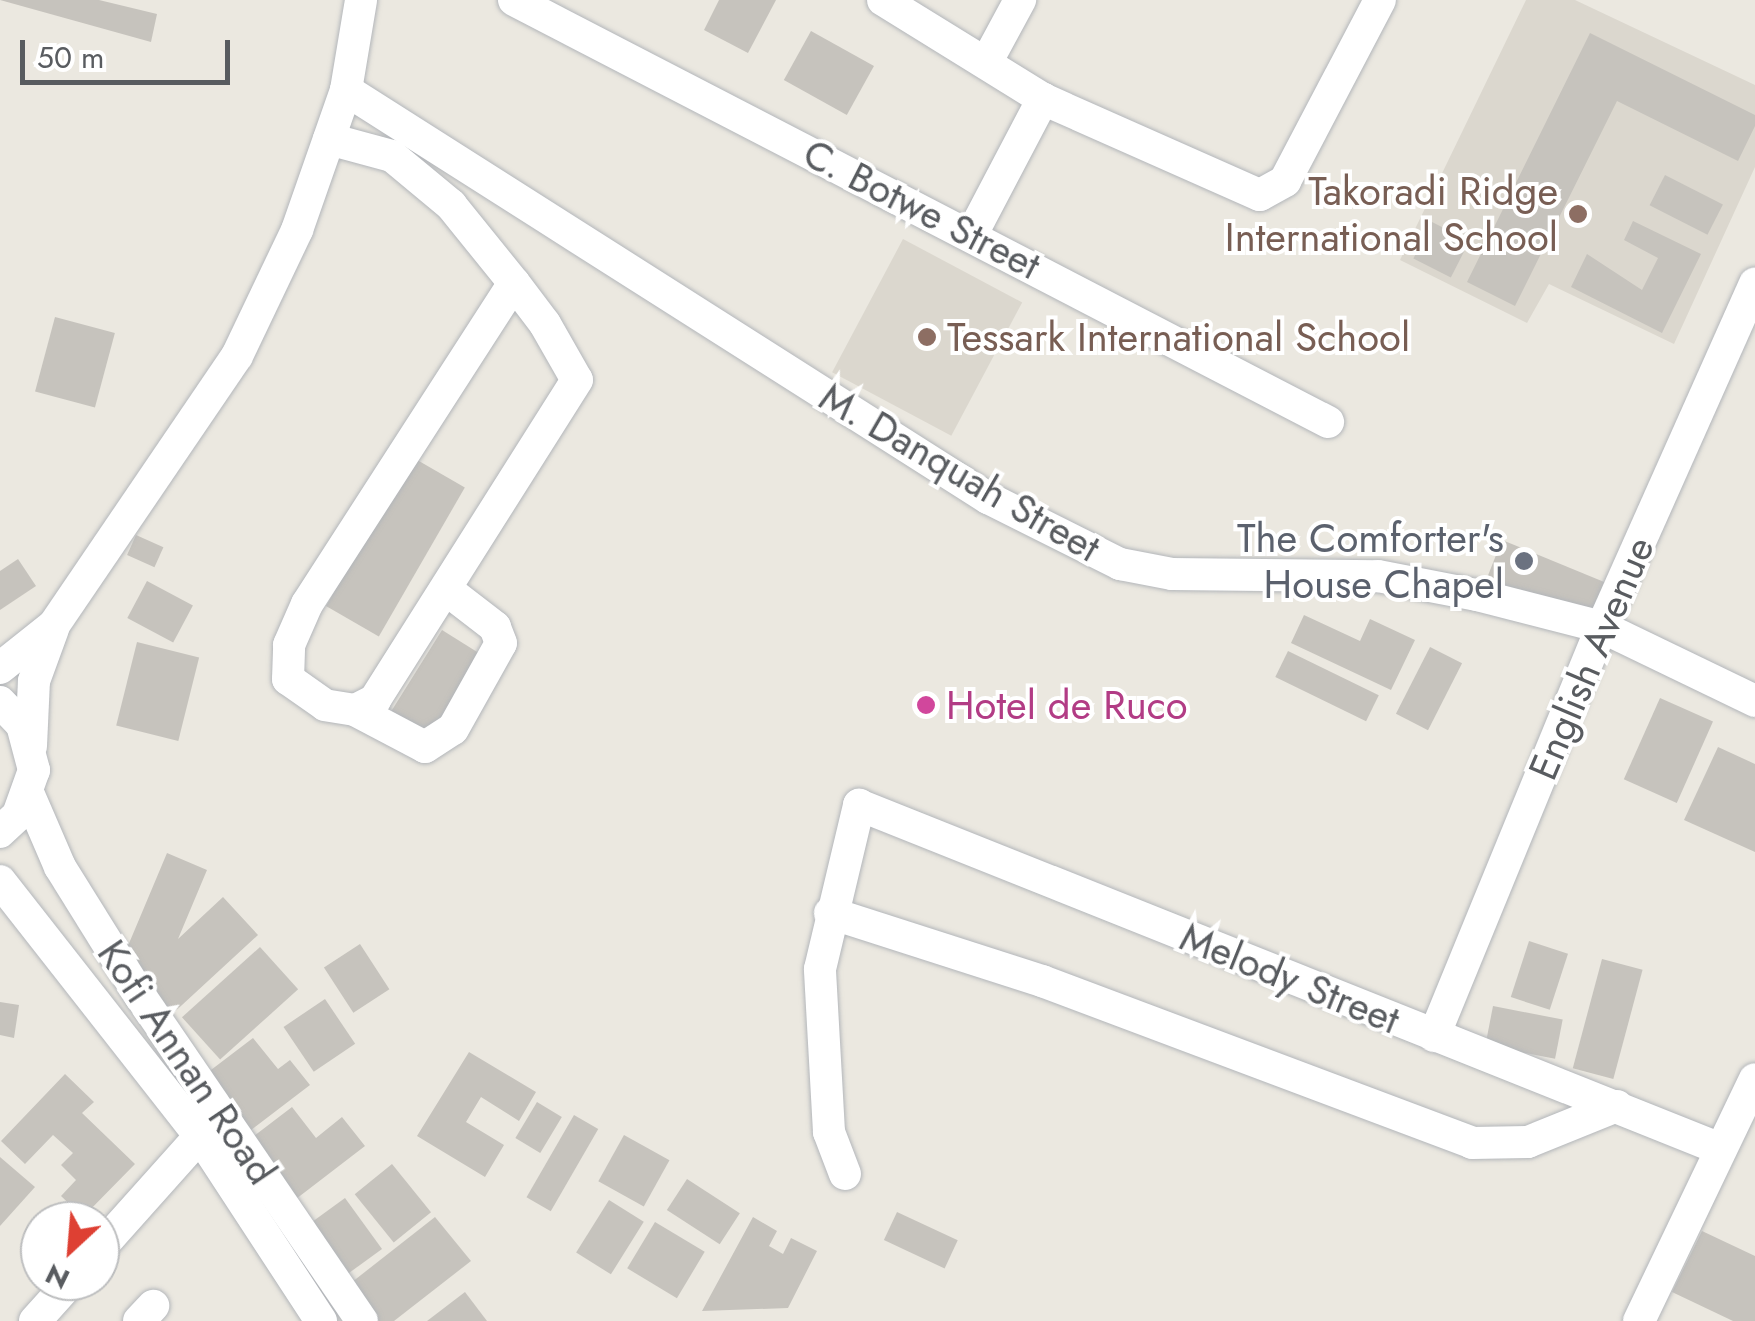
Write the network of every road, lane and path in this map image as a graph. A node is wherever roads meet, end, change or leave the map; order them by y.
1 (361, 0) edge
2 (514, 0) edge
3 (882, 0) edge
4 (1020, 0) edge
5 (1380, 0) edge
6 (986, 63) junction
7 (346, 90) junction
8 (1042, 100) junction
9 (328, 140) junction
10 (972, 234) junction
11 (514, 283) junction
12 (1755, 283) edge
13 (1328, 422) dead end
14 (447, 590) junction
15 (54, 626) junction
16 (1602, 626) junction
17 (0, 668) edge
18 (1755, 700) edge
19 (0, 702) edge
20 (355, 710) junction
21 (31, 746) junction
22 (29, 795) junction
23 (0, 832) edge
24 (0, 881) edge
25 (830, 913) junction
26 (1434, 1036) junction
27 (1755, 1079) edge
28 (1617, 1106) junction
29 (200, 1136) junction
30 (1721, 1149) junction
31 (846, 1174) dead end
32 (120, 1226) edge
33 (321, 1321) edge
34 (362, 1321) edge
35 (1639, 1321) edge

1 - 7 street
2 - 10 street, C. Botwe Street
3 - 6 street
4 - 6 street
5 - 8 street
6 - 8 street
7 - 9 street
7 - 16 street, M. Danquah Street
8 - 10 street
9 - 11 street
9 - 15 street
10 - 13 street, C. Botwe Street
11 - 14 street
11 - 20 street
12 - 16 street, English Avenue
14 - 20 street
14 - 20 street
15 - 17 street
15 - 21 street
16 - 18 street, M. Danquah Street
16 - 26 street, English Avenue
19 - 21 street
21 - 22 street
22 - 23 street
22 - 34 street, Kofi Annan Road
24 - 29 street, Kofi Annan Road
25 - 26 street, Melody Street
25 - 28 street
25 - 31 street
26 - 28 street, Melody Street
27 - 30 street
28 - 30 street, Melody Street
29 - 32 street
29 - 33 street, Kofi Annan Road
30 - 35 street

